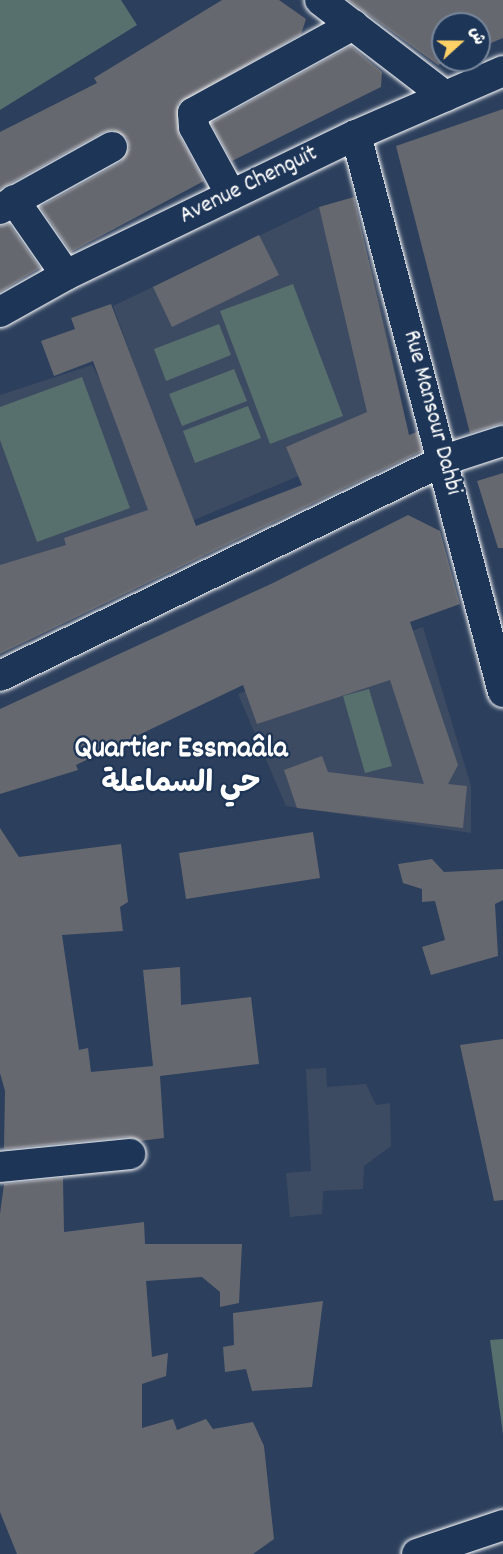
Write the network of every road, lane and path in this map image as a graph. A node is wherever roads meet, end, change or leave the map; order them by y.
1 (320, 0) edge
2 (353, 25) junction
3 (503, 71) edge
4 (446, 96) junction
5 (356, 135) junction
6 (112, 147) dead end
7 (231, 195) junction
8 (7, 205) edge
9 (66, 275) junction
10 (0, 312) edge
11 (503, 441) edge
12 (444, 460) junction
13 (0, 676) edge
14 (503, 692) edge
15 (130, 1154) dead end
16 (0, 1167) edge
17 (502, 1529) edge
18 (417, 1554) edge

1 - 2 street
2 - 4 street
2 - 7 street
3 - 4 street, Avenue Chenguit
4 - 5 street, Avenue Chenguit
5 - 7 street, Avenue Chenguit
5 - 12 street, Rue Mansour Dahbi
6 - 8 street
7 - 9 street, Avenue Chenguit
8 - 9 street
9 - 10 street, Avenue Chenguit
11 - 12 street
12 - 13 street
12 - 14 street, Rue Mansour Dahbi
15 - 16 street
17 - 18 street

